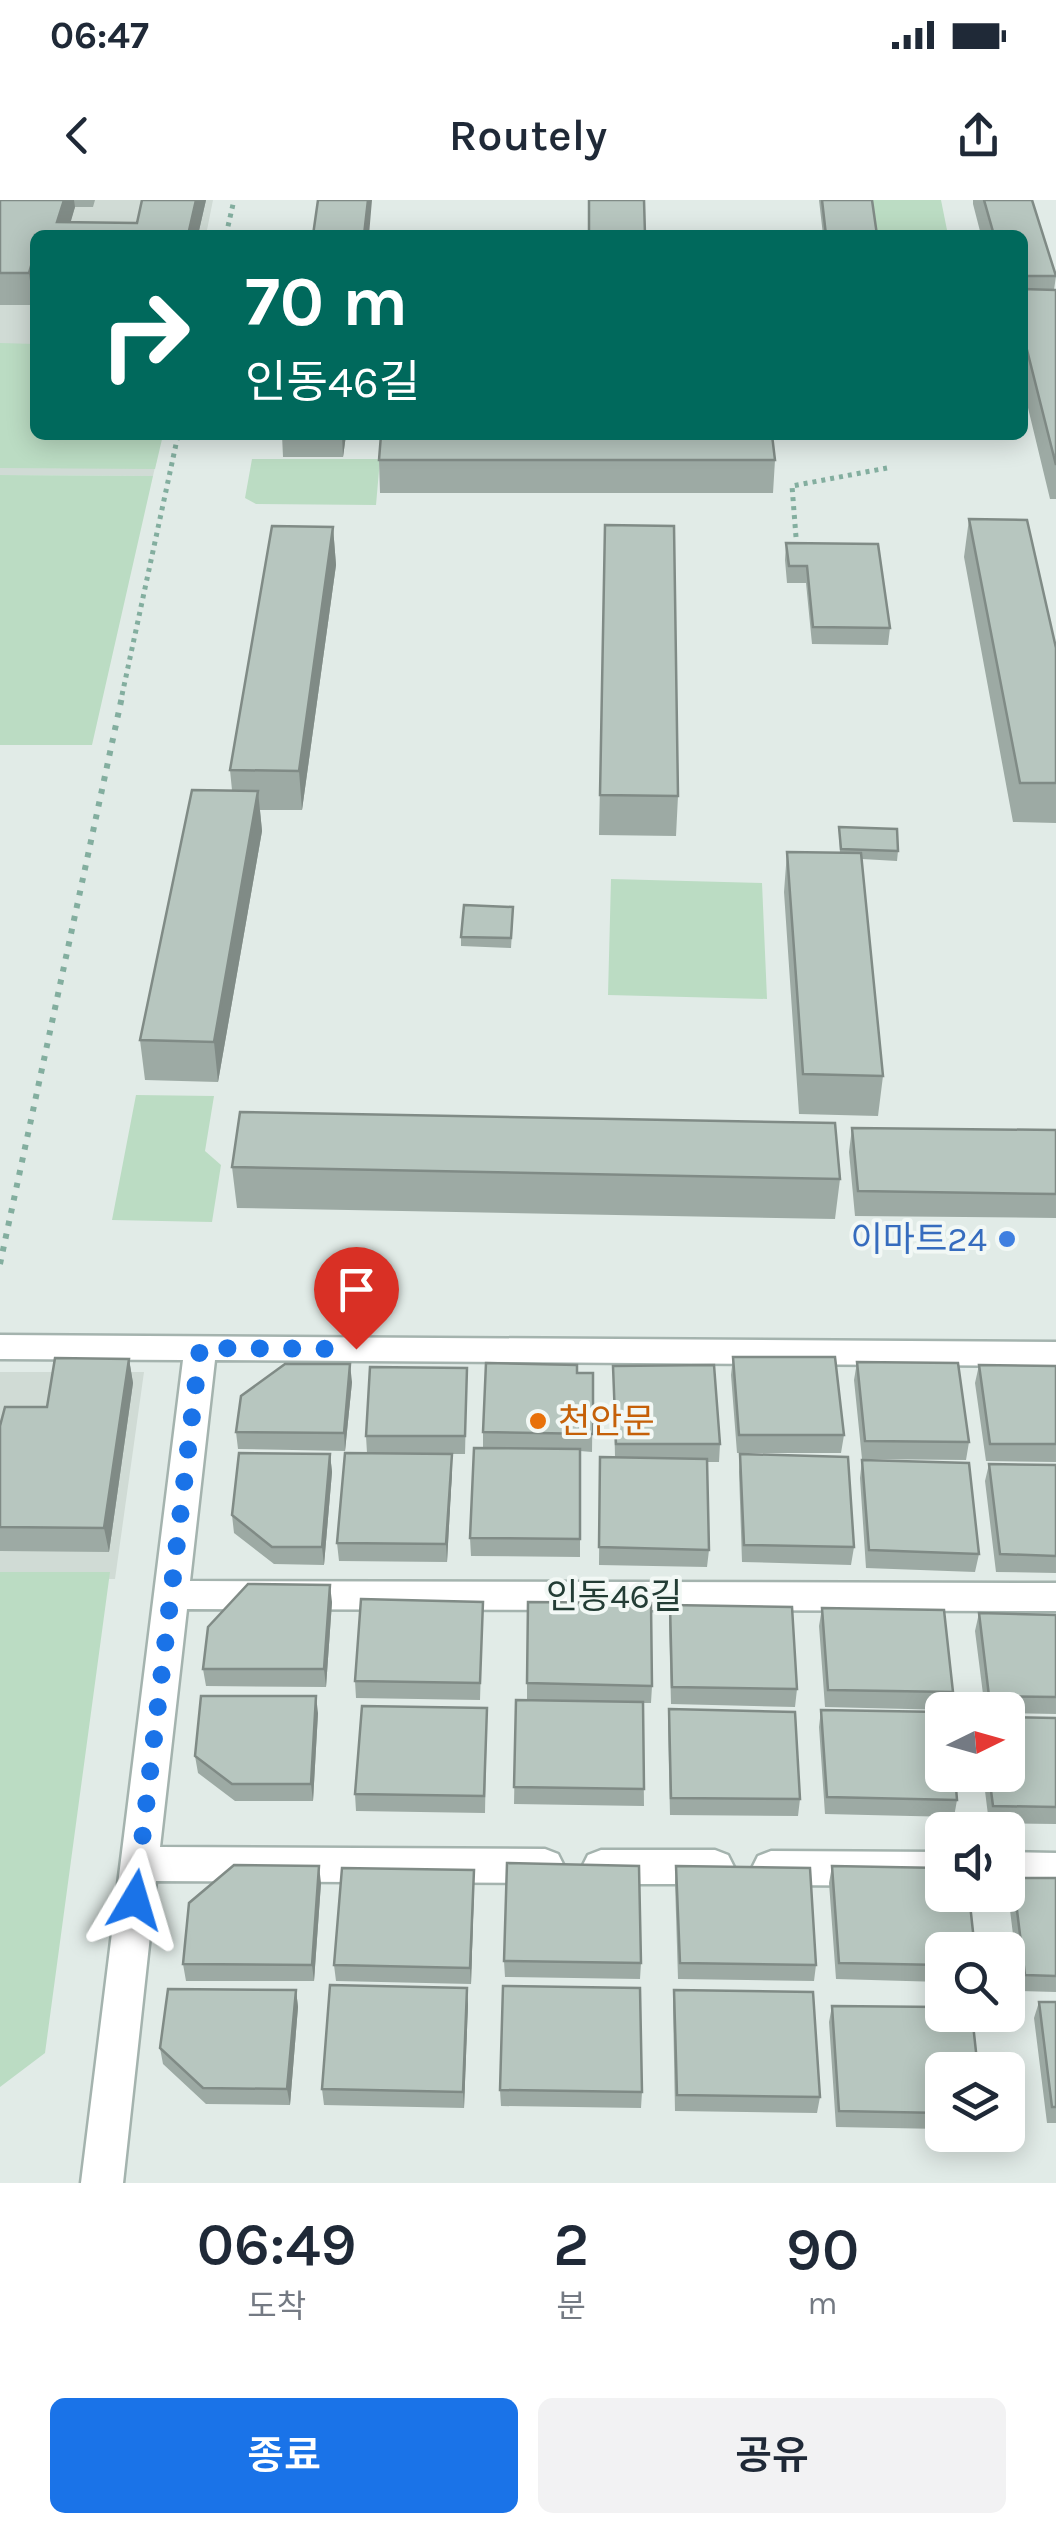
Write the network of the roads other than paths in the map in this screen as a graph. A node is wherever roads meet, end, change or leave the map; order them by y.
1 (0, 1347) edge
2 (200, 1348) junction
3 (1056, 1354) edge
4 (171, 1596) junction
5 (1056, 1597) edge
6 (140, 1864) junction
7 (925, 1869) edge
8 (1025, 1869) edge
9 (1056, 1870) edge
10 (102, 2183) edge

1 - 2 street
2 - 3 street
2 - 4 street
4 - 5 street, 인동46길
4 - 6 street
6 - 7 street
6 - 10 street
8 - 9 street

